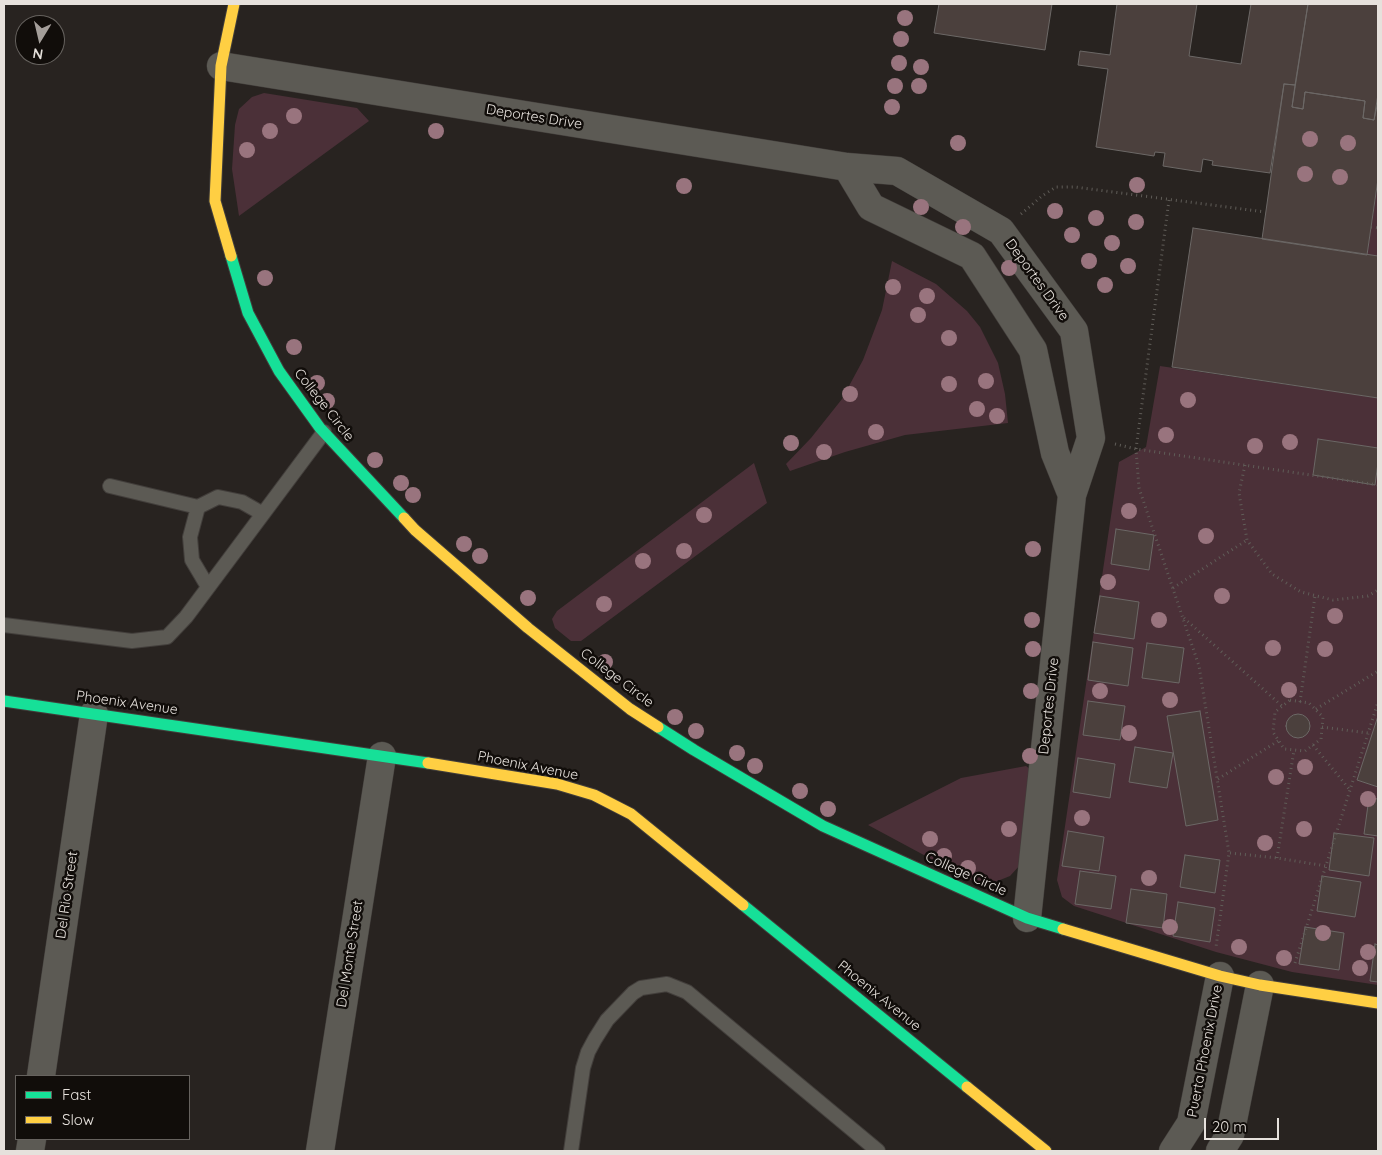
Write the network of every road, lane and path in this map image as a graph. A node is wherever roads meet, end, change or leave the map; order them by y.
1 (234, 4) edge
2 (221, 66) junction
3 (847, 167) junction
4 (1169, 200) junction
5 (1265, 212) dead end
6 (1371, 227) dead end
7 (1378, 228) edge
8 (1001, 231) junction
9 (324, 432) junction
10 (1091, 438) junction
11 (1136, 449) junction
12 (1245, 465) junction
13 (1378, 485) edge
14 (110, 486) dead end
15 (1072, 495) junction
16 (198, 508) junction
17 (263, 514) junction
18 (1247, 540) junction
19 (208, 587) junction
20 (1173, 588) junction
21 (1378, 590) edge
22 (1315, 596) junction
23 (1183, 617) junction
24 (4, 625) edge
25 (1378, 670) edge
26 (4, 701) edge
27 (1300, 702) junction
28 (1378, 702) edge
29 (1282, 706) junction
30 (1316, 710) junction
31 (94, 714) junction
32 (1322, 728) junction
33 (1368, 733) junction
34 (1278, 740) junction
35 (1313, 745) junction
36 (1294, 750) junction
37 (382, 756) junction
38 (1218, 779) junction
39 (1350, 790) junction
40 (1230, 853) junction
41 (1277, 858) junction
42 (1326, 866) junction
43 (1028, 918) junction
44 (1295, 963) dead end
45 (1218, 964) junction
46 (1260, 984) junction
47 (1378, 1003) edge
48 (42, 1075) edge
49 (320, 1151) edge
50 (571, 1151) edge
51 (878, 1151) edge
52 (1046, 1151) edge
53 (1173, 1151) edge
54 (1220, 1151) edge

1 - 2 street, College Circle
2 - 3 street, Deportes Drive
2 - 9 street, College Circle
3 - 8 street, Deportes Drive
3 - 15 street, Deportes Drive
4 - 5 path
4 - 8 path
4 - 11 path
6 - 7 path
8 - 10 street, Deportes Drive
9 - 17 lane
9 - 43 street, College Circle
10 - 11 path
10 - 15 street, Deportes Drive
11 - 12 path
11 - 20 path
12 - 13 path
12 - 18 path
14 - 16 lane
15 - 43 street, Deportes Drive
16 - 17 lane
16 - 19 lane
17 - 19 lane
18 - 20 path
18 - 22 path
19 - 24 lane
20 - 23 path
21 - 22 path
22 - 27 path
23 - 29 path
23 - 38 path
25 - 30 path
26 - 31 street, Phoenix Avenue
27 - 29 path
27 - 30 path
28 - 33 path
29 - 34 path
30 - 32 path
31 - 37 street, Phoenix Avenue
31 - 48 street, Del Rio Street
32 - 33 path
32 - 35 path
33 - 39 path
34 - 36 path
34 - 38 path
35 - 36 path
35 - 39 path
36 - 41 path
37 - 49 street, Del Monte Street
37 - 52 street, Phoenix Avenue
38 - 40 path
39 - 42 path
40 - 41 path
40 - 45 path
41 - 42 path
42 - 44 path
43 - 45 street, College Circle
45 - 46 street, College Circle
45 - 53 street, Puerta Phoenix Drive
46 - 47 street, College Circle
46 - 54 street
50 - 51 lane

